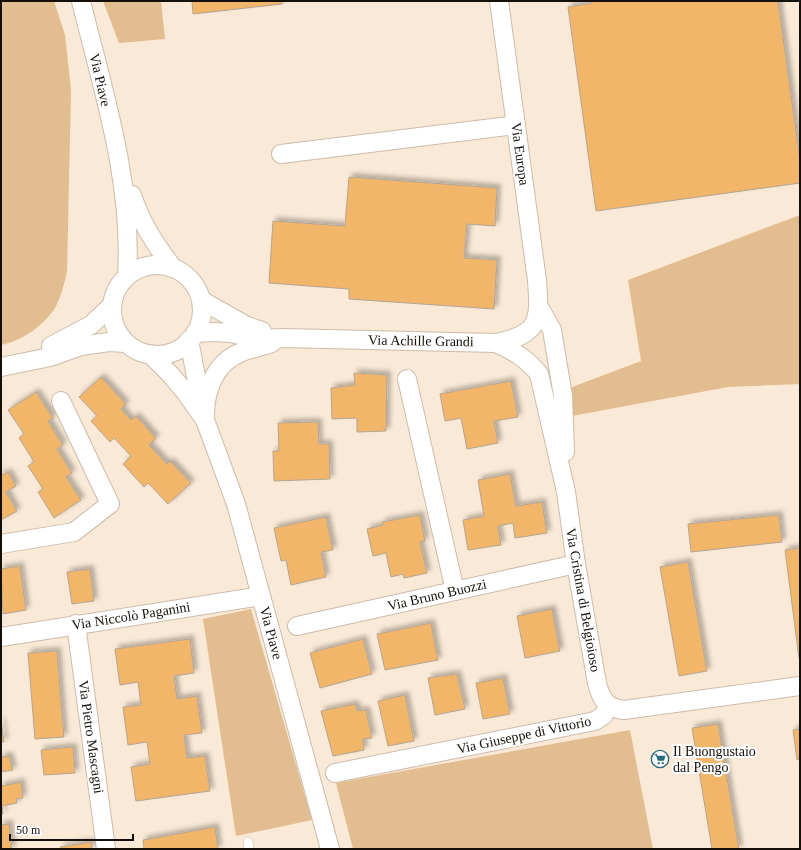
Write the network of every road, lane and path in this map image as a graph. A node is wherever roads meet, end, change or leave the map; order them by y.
1 (81, 1) edge
2 (499, 1) edge
3 (516, 125) junction
4 (281, 154) dead end
5 (119, 159) junction
6 (172, 268) junction
7 (127, 276) junction
8 (201, 300) junction
9 (111, 306) junction
10 (539, 307) junction
11 (192, 337) junction
12 (284, 338) junction
13 (517, 339) junction
14 (126, 343) junction
15 (496, 343) junction
16 (150, 354) junction
17 (1, 367) edge
18 (407, 379) dead end
19 (561, 380) junction
20 (61, 401) dead end
21 (204, 413) junction
22 (566, 492) junction
23 (1, 544) edge
24 (576, 564) junction
25 (455, 591) junction
26 (261, 596) junction
27 (76, 624) junction
28 (297, 626) dead end
29 (1, 637) edge
30 (800, 686) edge
31 (608, 705) junction
32 (335, 773) dead end
33 (106, 849) edge
34 (330, 849) edge

1 - 5 street, Via Piave
2 - 3 street, Via Europa
3 - 4 street
3 - 10 street, Via Europa
5 - 6 street, Via Piave
5 - 7 street, Via Piave
6 - 7 street, Via Piave
6 - 8 street, Via Piave
7 - 9 street, Via Piave
8 - 11 street
8 - 12 street, Via Achille Grandi
9 - 14 street, Via Piave
9 - 17 street
10 - 13 street
10 - 19 street, Via Cristina di Belgioioso
11 - 12 street, Via Achille Grandi
11 - 16 street, Via Piave
11 - 21 street
12 - 15 street, Via Achille Grandi
12 - 21 street, Via Achille Grandi
13 - 15 street, Via Achille Grandi
13 - 19 street
14 - 16 street, Via Piave
14 - 17 street
15 - 22 street, Via Cristina di Belgioioso
16 - 21 street, Via Piave
18 - 25 street
19 - 22 street, Via Cristina di Belgioioso
20 - 23 street
21 - 26 street, Via Piave
22 - 24 street, Via Cristina di Belgioioso
24 - 25 street, Via Bruno Buozzi
24 - 31 street, Via Cristina di Belgioioso
25 - 28 street, Via Bruno Buozzi
26 - 27 street, Via Niccolò Paganini
26 - 34 street, Via Piave
27 - 29 street, Via Niccolò Paganini
27 - 33 street, Via Pietro Mascagni
30 - 31 street, Via Giuseppe di Vittorio
31 - 32 street, Via Giuseppe di Vittorio

